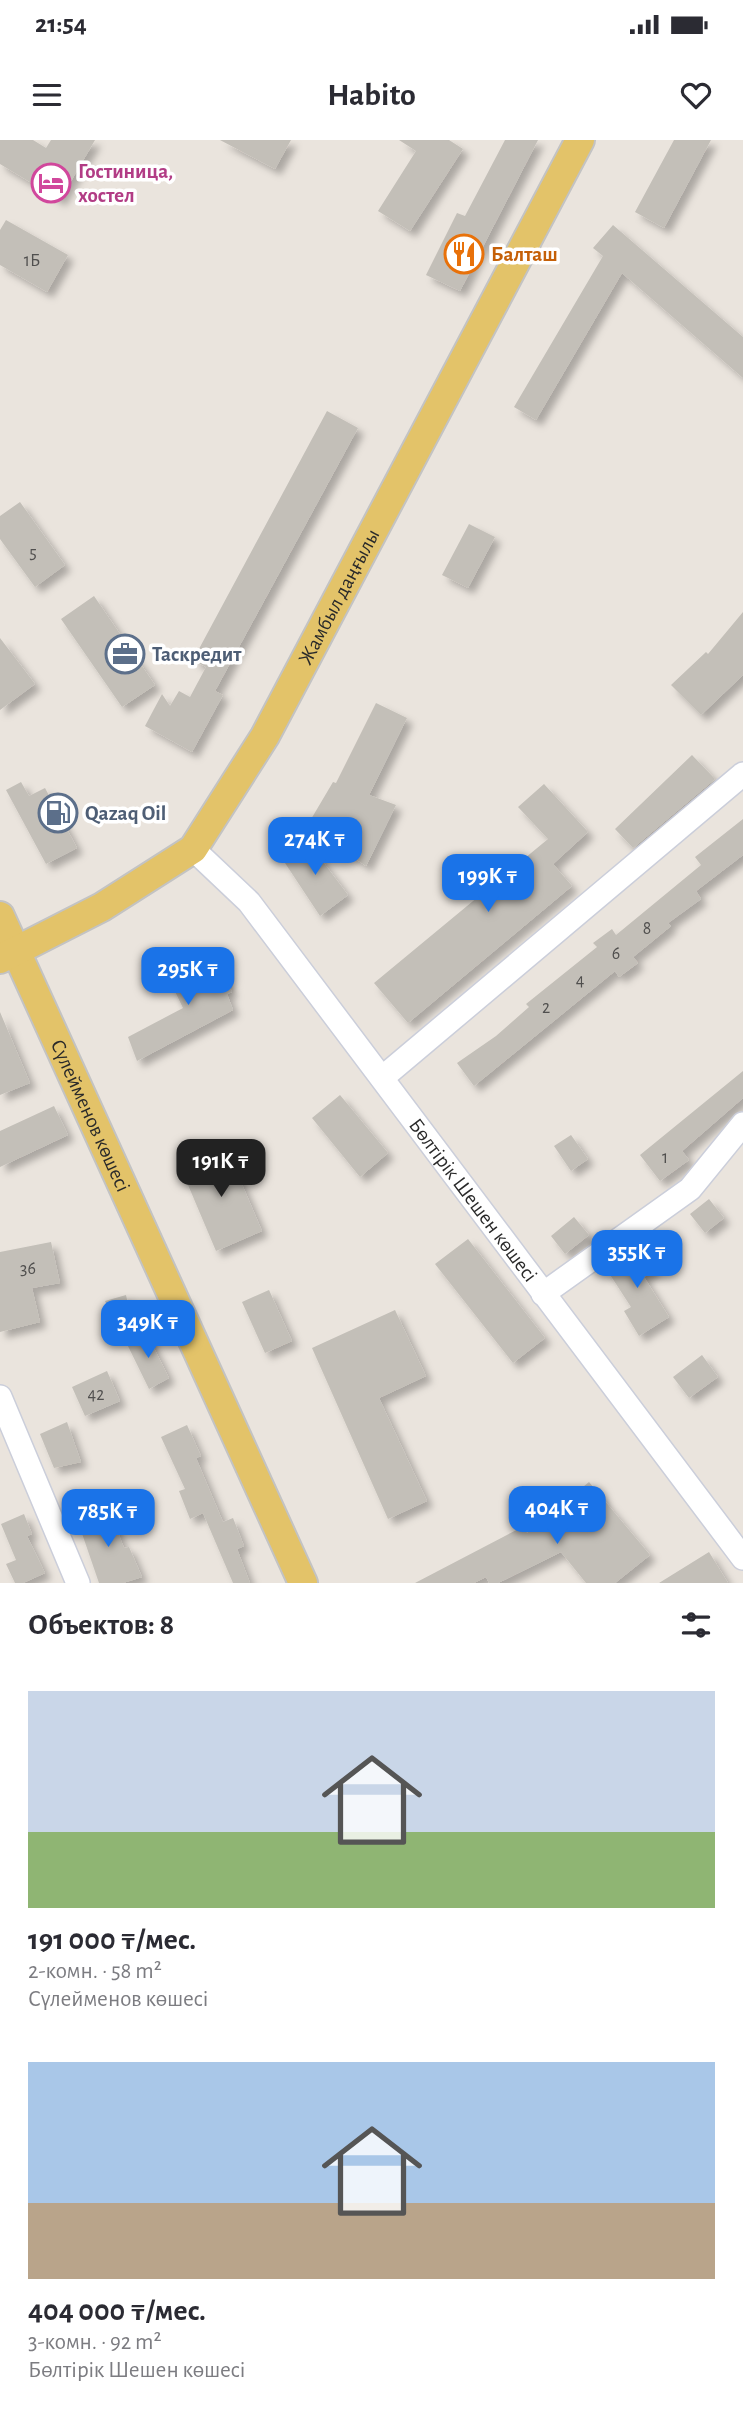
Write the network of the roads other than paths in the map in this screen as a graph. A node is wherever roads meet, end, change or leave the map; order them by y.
1 (580, 140) edge
2 (743, 774) edge
3 (193, 849) junction
4 (0, 916) edge
5 (8, 956) edge
6 (382, 1078) junction
7 (743, 1124) edge
8 (543, 1294) junction
9 (0, 1397) edge
10 (743, 1558) edge
11 (78, 1583) edge
12 (303, 1583) edge

1 - 3 main road, Жамбыл даңғылы
2 - 6 street
3 - 5 main road, Жамбыл даңғылы
3 - 6 street, Бөлтірік Шешен көшесі
4 - 5 main road, Сүлейменов көшесі
5 - 12 main road, Сүлейменов көшесі
6 - 8 street, Бөлтірік Шешен көшесі
7 - 8 street
8 - 10 street, Бөлтірік Шешен көшесі
9 - 11 street

